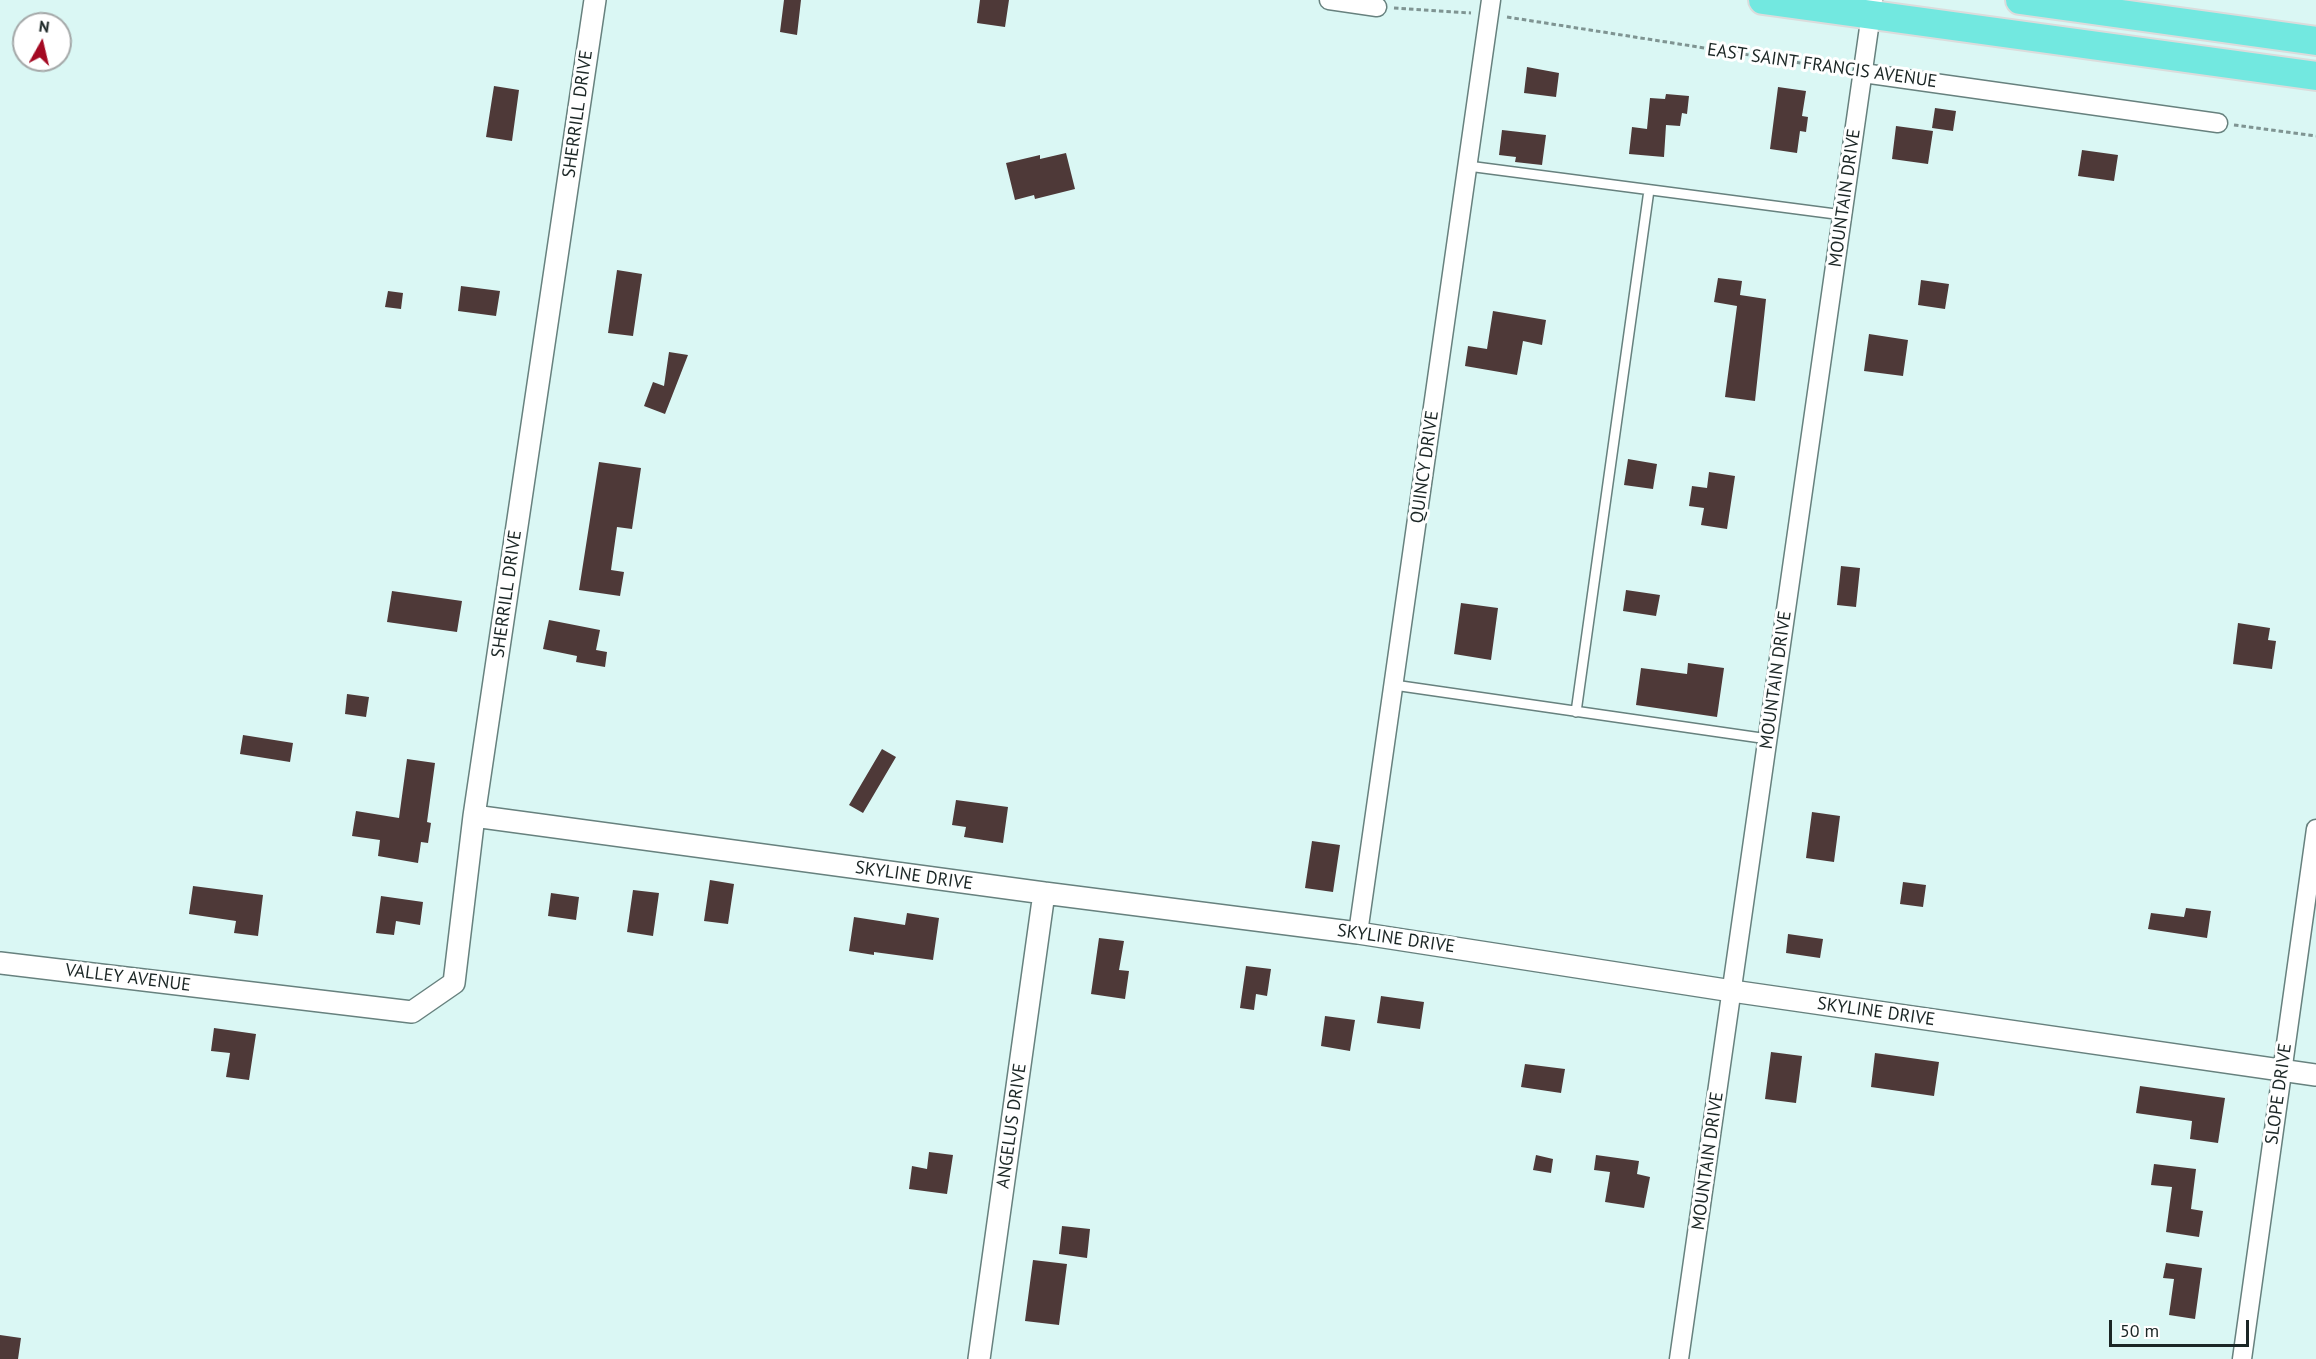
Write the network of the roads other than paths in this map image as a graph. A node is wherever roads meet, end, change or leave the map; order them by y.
1 (595, 0) edge
2 (1329, 0) edge
3 (1763, 0) edge
4 (2020, 0) edge
5 (1377, 7) road end
6 (1490, 7) edge
7 (1872, 8) edge
8 (2316, 41) edge
9 (1863, 73) junction
10 (2316, 76) edge
11 (2218, 123) road end
12 (1468, 166) junction
13 (1649, 190) junction
14 (1843, 216) junction
15 (1394, 686) junction
16 (1576, 712) junction
17 (1768, 739) junction
18 (474, 816) junction
19 (2316, 829) edge
20 (1044, 893) junction
21 (1358, 933) junction
22 (0, 963) edge
23 (1732, 991) junction
24 (256, 994) joint
25 (2282, 1071) junction
26 (2316, 1075) edge
27 (979, 1359) edge
28 (1679, 1359) edge
29 (2242, 1359) edge

1 - 18 street, SHERRILL DRIVE
2 - 5 street
3 - 7 highway
4 - 8 highway
6 - 12 street, QUINCY DRIVE
7 - 9 street, MOUNTAIN DRIVE
7 - 10 highway
9 - 11 street, EAST SAINT FRANCIS AVENUE
9 - 14 street, MOUNTAIN DRIVE
12 - 13 lane
12 - 15 street, QUINCY DRIVE
13 - 14 lane
13 - 16 lane
14 - 17 street, MOUNTAIN DRIVE
15 - 16 lane
15 - 21 street, QUINCY DRIVE
16 - 17 lane
17 - 23 street, MOUNTAIN DRIVE
18 - 20 street, SKYLINE DRIVE
18 - 24 street, SHERRILL DRIVE
19 - 25 street, SLOPE DRIVE
20 - 21 street, SKYLINE DRIVE
20 - 27 street, ANGELUS DRIVE
21 - 23 street, SKYLINE DRIVE
22 - 24 street, VALLEY AVENUE
23 - 25 street, SKYLINE DRIVE
23 - 28 street, MOUNTAIN DRIVE
25 - 26 street, SKYLINE DRIVE
25 - 29 street, SLOPE DRIVE

